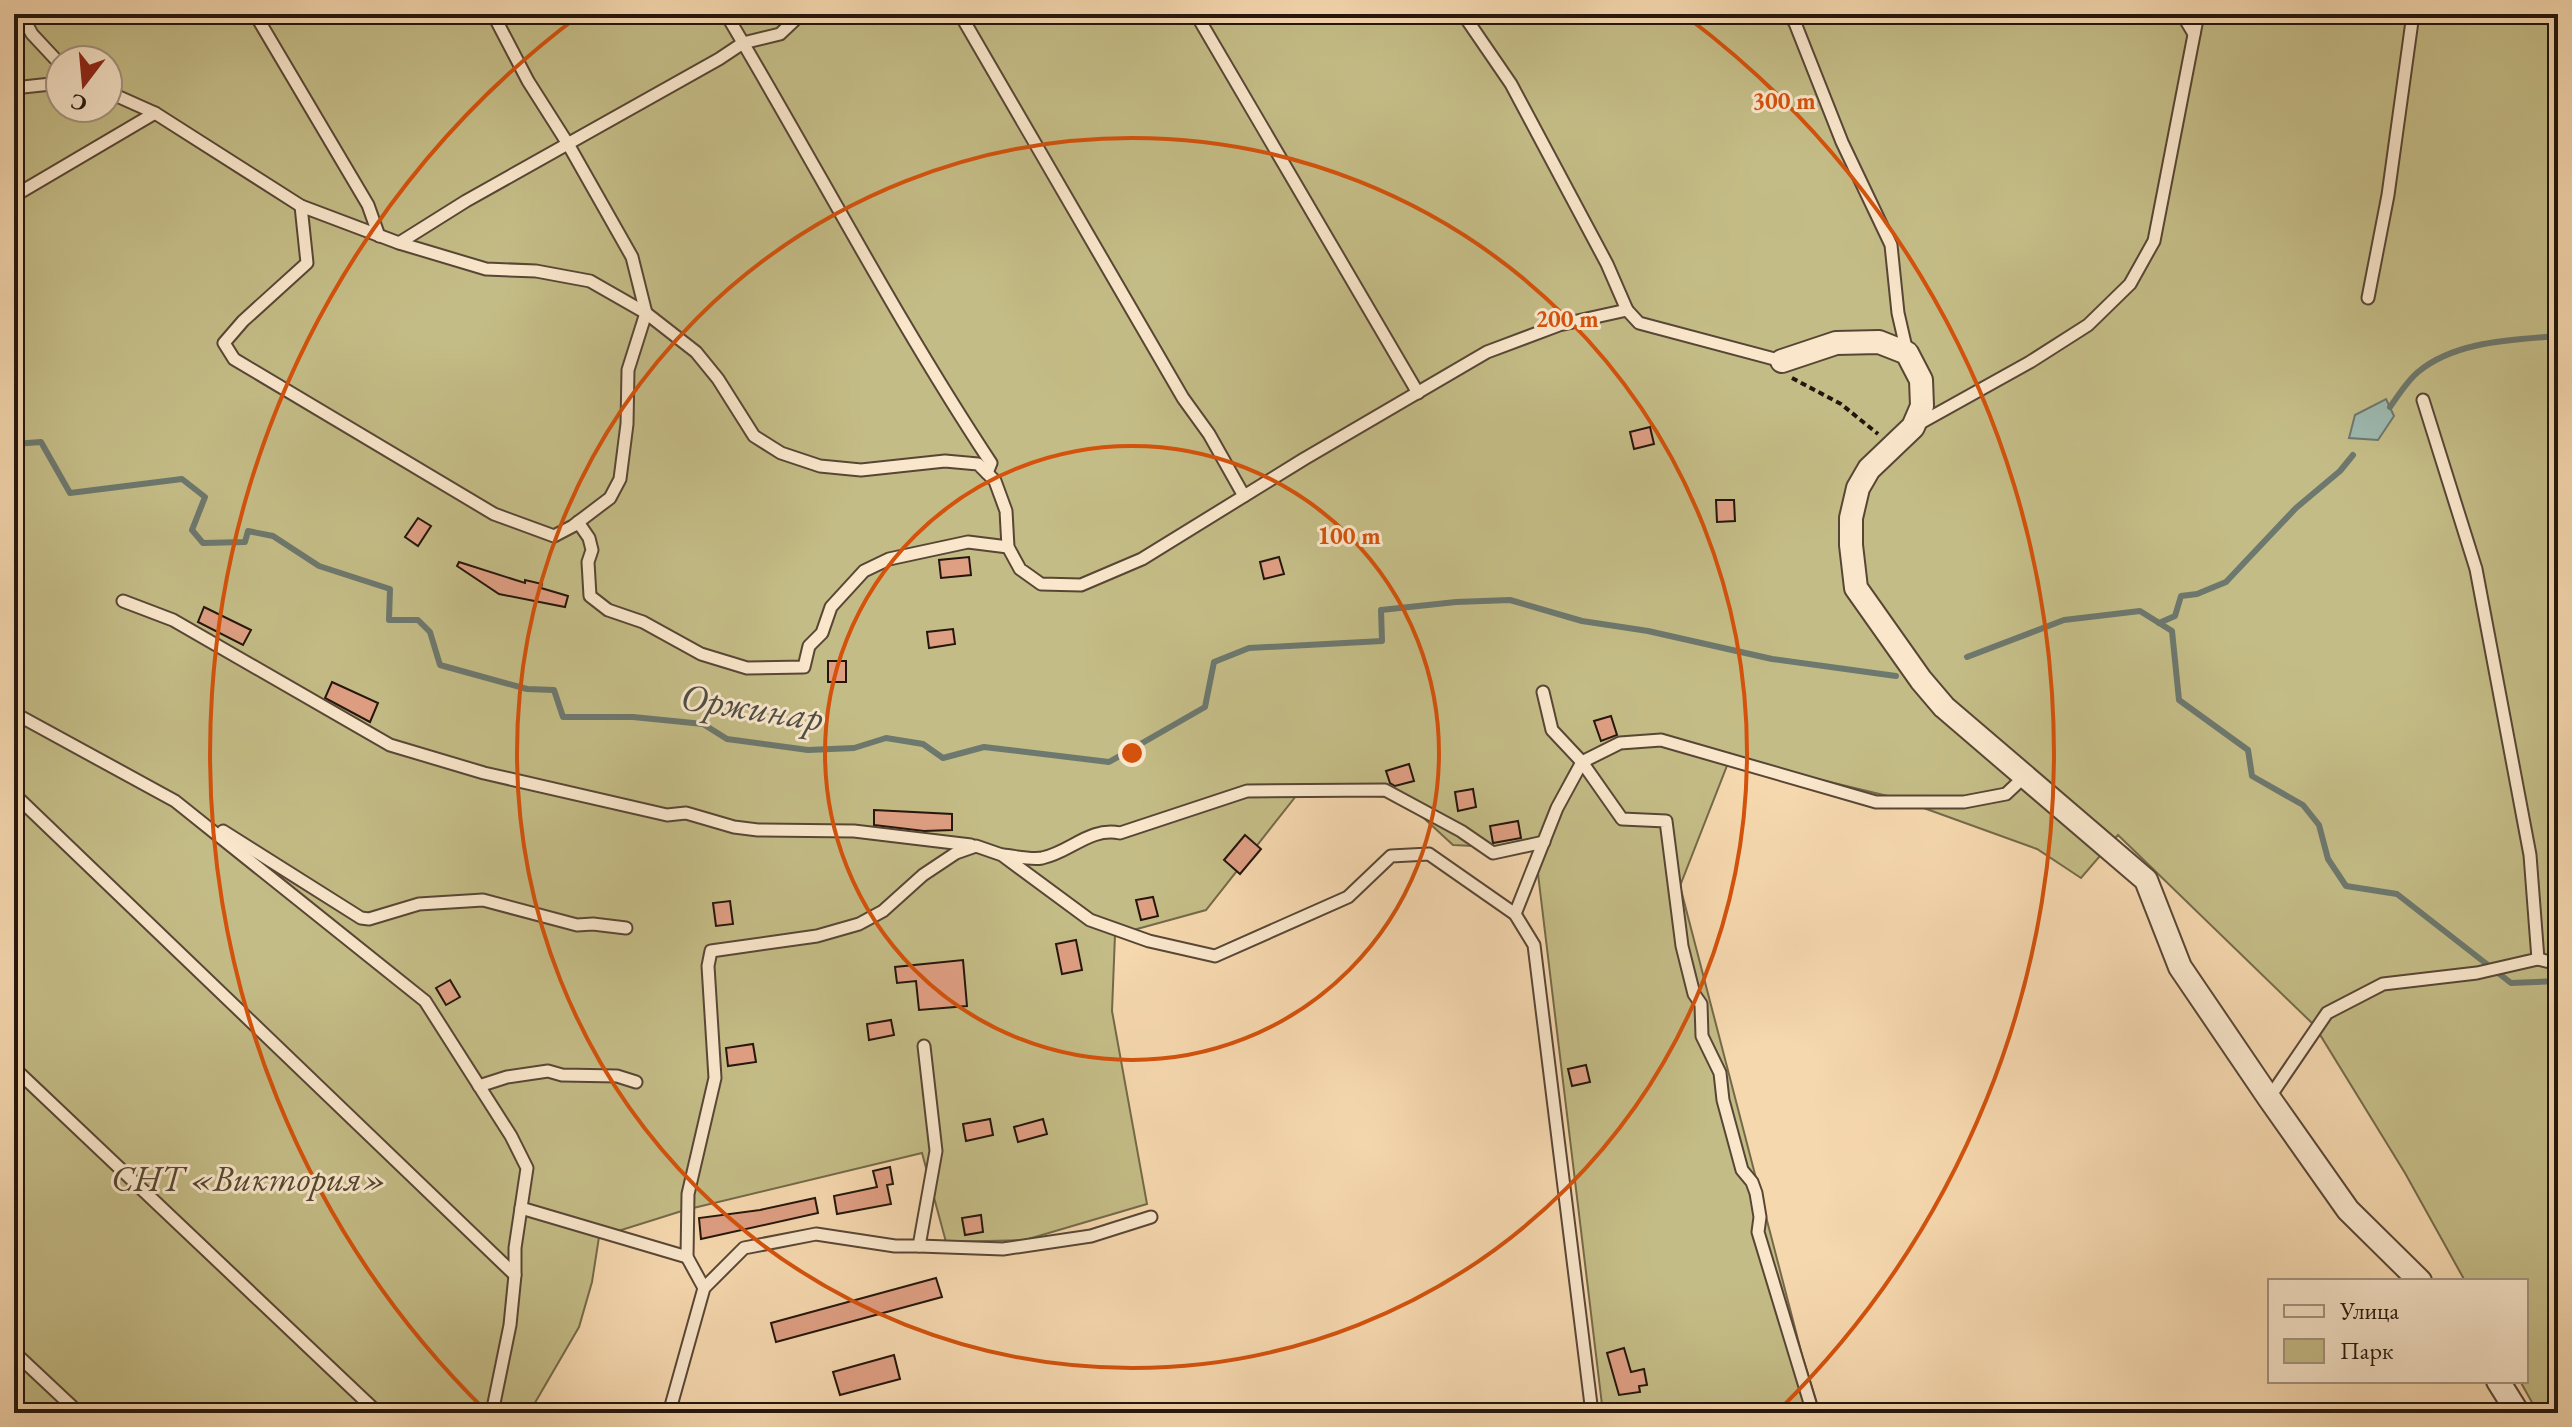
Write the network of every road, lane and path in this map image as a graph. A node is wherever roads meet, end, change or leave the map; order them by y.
1 (21, 14) edge
2 (255, 14) edge
3 (493, 14) edge
4 (726, 14) edge
5 (801, 14) edge
6 (960, 14) edge
7 (1196, 14) edge
8 (1463, 14) edge
9 (1789, 14) edge
10 (2182, 14) edge
11 (2198, 14) edge
12 (2413, 14) edge
13 (2194, 34) junction
14 (743, 43) junction
15 (44, 47) edge
16 (44, 85) edge
17 (14, 88) edge
18 (124, 99) edge
19 (155, 113) junction
20 (568, 144) junction
21 (14, 196) edge
22 (301, 206) junction
23 (379, 236) junction
24 (399, 243) junction
25 (2368, 298) dead end
26 (1627, 310) junction
27 (646, 313) junction
28 (1907, 353) junction
29 (1784, 368) junction
30 (1418, 393) junction
31 (2423, 400) dead end
32 (1913, 427) junction
33 (1884, 455) junction
34 (987, 473) junction
35 (1244, 496) junction
36 (578, 522) junction
37 (1008, 547) junction
38 (123, 601) dead end
39 (1543, 692) dead end
40 (14, 713) edge
41 (1582, 762) junction
42 (2024, 777) junction
43 (14, 794) edge
44 (175, 801) junction
45 (1544, 842) junction
46 (976, 846) junction
47 (1002, 855) junction
48 (1515, 914) junction
49 (626, 928) dead end
50 (2538, 959) junction
51 (2558, 964) edge
52 (924, 1046) dead end
53 (14, 1068) edge
54 (636, 1082) dead end
55 (479, 1086) junction
56 (2269, 1098) junction
57 (521, 1208) junction
58 (1151, 1217) dead end
59 (919, 1246) junction
60 (687, 1257) junction
61 (515, 1275) junction
62 (2418, 1279) edge
63 (704, 1288) junction
64 (14, 1352) edge
65 (2499, 1383) edge
66 (79, 1413) edge
67 (378, 1413) edge
68 (492, 1413) edge
69 (669, 1413) edge
70 (1592, 1413) edge
71 (1813, 1413) edge
72 (2518, 1413) edge

1 - 15 lane
2 - 23 lane
3 - 20 lane
4 - 14 lane
5 - 14 lane
6 - 35 lane
7 - 30 lane
8 - 26 lane
9 - 28 lane
10 - 13 lane
11 - 13 lane
12 - 25 lane
13 - 32 lane
14 - 20 lane
14 - 34 lane
16 - 17 lane
18 - 19 lane
19 - 21 lane
19 - 22 lane
20 - 24 lane
20 - 27 lane
22 - 23 lane
22 - 36 lane
23 - 24 lane
24 - 27 lane
26 - 29 lane
26 - 30 lane
27 - 34 lane
27 - 36 lane
28 - 29 street
28 - 32 street
29 - 33 path
30 - 35 lane
31 - 50 lane
32 - 33 street
33 - 42 street
34 - 37 lane
35 - 37 lane
36 - 37 lane
38 - 46 lane
39 - 41 lane
40 - 44 lane
41 - 42 lane
41 - 45 lane
41 - 71 lane
42 - 56 street
43 - 61 lane
44 - 49 lane
44 - 55 lane
45 - 47 lane
45 - 48 lane
46 - 47 lane
46 - 60 lane
47 - 48 lane
48 - 70 lane
50 - 51 lane
50 - 56 lane
52 - 59 lane
53 - 67 lane
54 - 55 lane
55 - 57 lane
56 - 62 street
57 - 60 lane
57 - 61 lane
58 - 59 lane
59 - 63 lane
60 - 63 lane
61 - 68 lane
63 - 69 lane
64 - 66 lane
65 - 72 street

